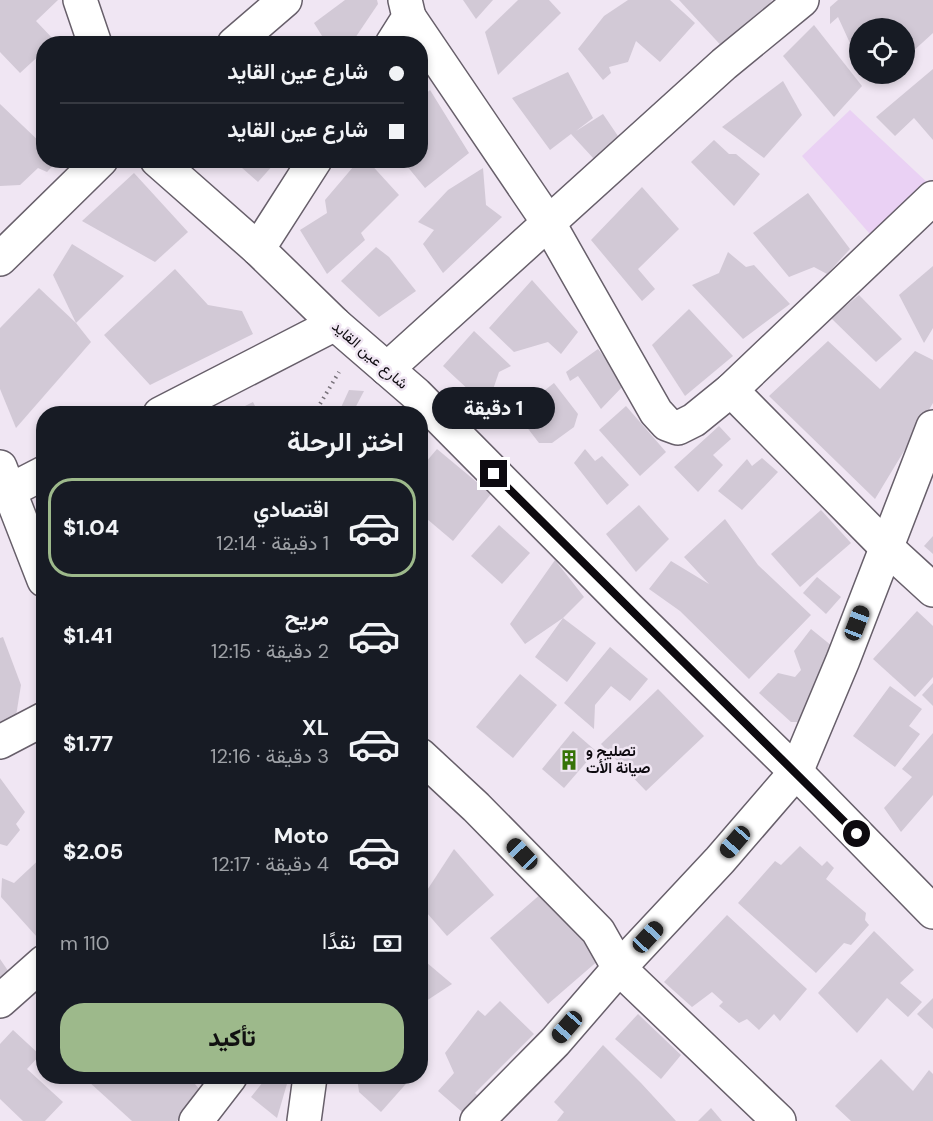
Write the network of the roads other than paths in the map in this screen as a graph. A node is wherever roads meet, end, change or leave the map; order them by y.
1 (80, 0) edge
2 (285, 0) edge
3 (801, 0) edge
4 (402, 20) edge
5 (92, 36) edge
6 (243, 36) edge
7 (414, 36) edge
8 (428, 56) edge
9 (93, 168) edge
10 (166, 168) edge
11 (310, 168) edge
12 (932, 201) edge
13 (548, 222) junction
14 (258, 249) junction
15 (0, 260) edge
16 (346, 333) junction
17 (387, 369) junction
18 (731, 390) junction
19 (413, 404) edge
20 (178, 406) edge
21 (428, 418) edge
22 (933, 427) edge
23 (36, 474) edge
24 (5, 479) edge
25 (886, 547) junction
26 (36, 559) edge
27 (933, 590) edge
28 (36, 723) edge
29 (0, 742) edge
30 (428, 762) edge
31 (796, 772) junction
32 (933, 912) edge
33 (619, 968) junction
34 (36, 969) edge
35 (0, 1001) edge
36 (225, 1084) edge
37 (309, 1084) edge
38 (196, 1121) edge
39 (304, 1121) edge
40 (477, 1121) edge
41 (779, 1121) edge

1 - 5 street
2 - 6 street
3 - 13 street
4 - 7 street
8 - 13 street
9 - 15 street
10 - 14 street, شارع عين القايد
11 - 14 street
12 - 18 street
13 - 17 street
13 - 18 street
14 - 16 street, شارع عين القايد
16 - 17 street, شارع عين القايد
16 - 20 street
17 - 19 street, شارع عين القايد
18 - 25 street
21 - 31 street, شارع عين القايد
22 - 25 street
23 - 24 street
24 - 26 street
25 - 27 street
25 - 31 street
28 - 29 street
30 - 33 street
31 - 32 street, شارع عين القايد
31 - 33 street
33 - 40 street
33 - 41 street
34 - 35 street
36 - 38 street
37 - 39 street

